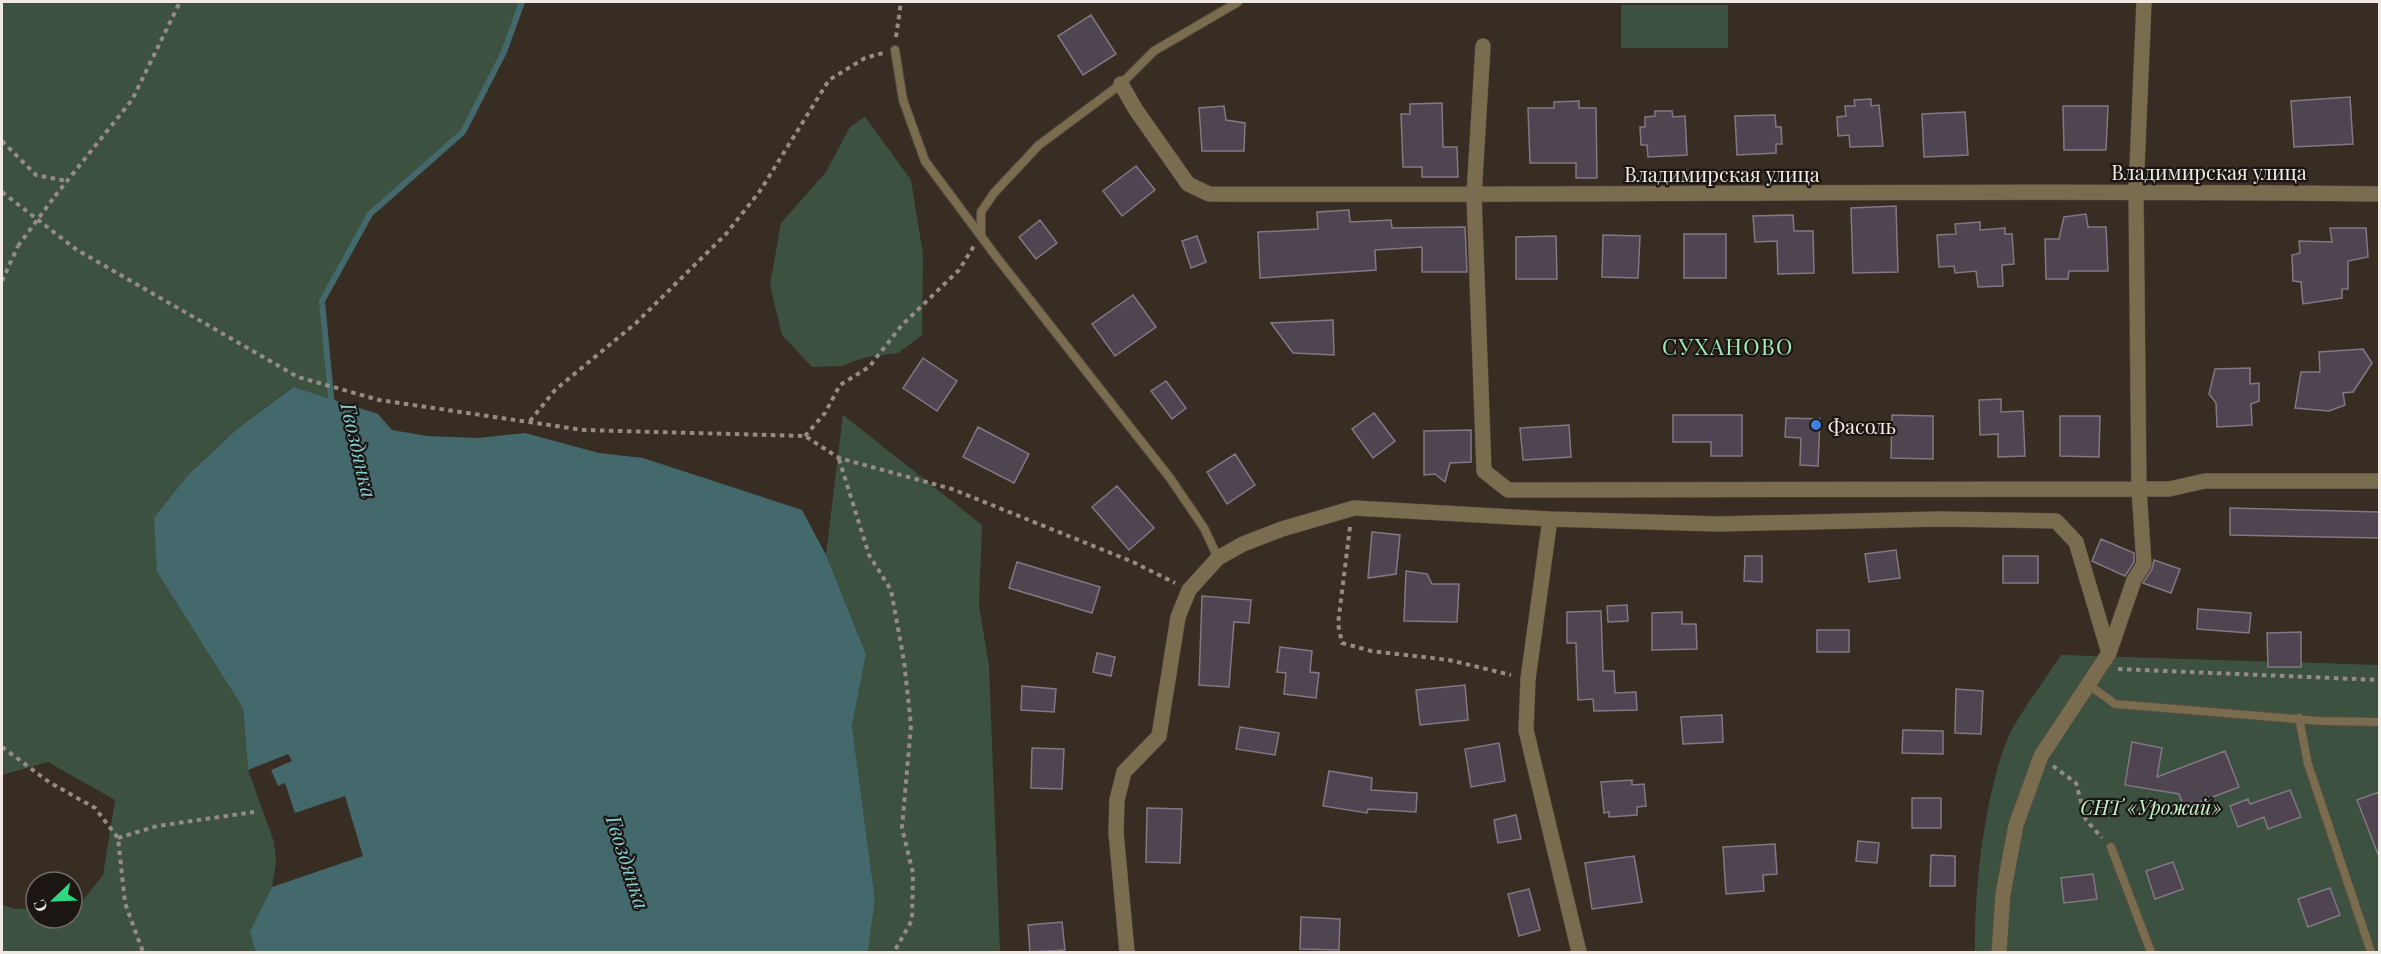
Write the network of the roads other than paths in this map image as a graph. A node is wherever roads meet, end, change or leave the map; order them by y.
1 (1238, 2) edge
2 (2144, 2) edge
3 (1483, 46) dead end
4 (895, 50) road end
5 (1121, 84) junction
6 (2136, 191) junction
7 (2379, 194) edge
8 (1474, 195) junction
9 (981, 235) junction
10 (2379, 481) edge
11 (2139, 489) junction
12 (1550, 519) junction
13 (1218, 558) junction
14 (2109, 653) junction
15 (2089, 685) junction
16 (2299, 718) junction
17 (2379, 722) edge
18 (2111, 847) road end
19 (1127, 952) edge
20 (1579, 952) edge
21 (2000, 952) edge
22 (2151, 952) edge
23 (2371, 952) edge

1 - 5 lane
2 - 6 street
3 - 8 street
4 - 9 lane
5 - 8 street, Владимирская улица
5 - 9 lane
6 - 7 street, Владимирская улица
6 - 8 street, Владимирская улица
6 - 11 street
8 - 11 street
9 - 13 lane
10 - 11 street
11 - 14 street
12 - 13 street
12 - 14 street
12 - 20 street
13 - 19 street
14 - 15 street
15 - 16 lane
15 - 21 street
16 - 17 lane
16 - 23 lane
18 - 22 lane

